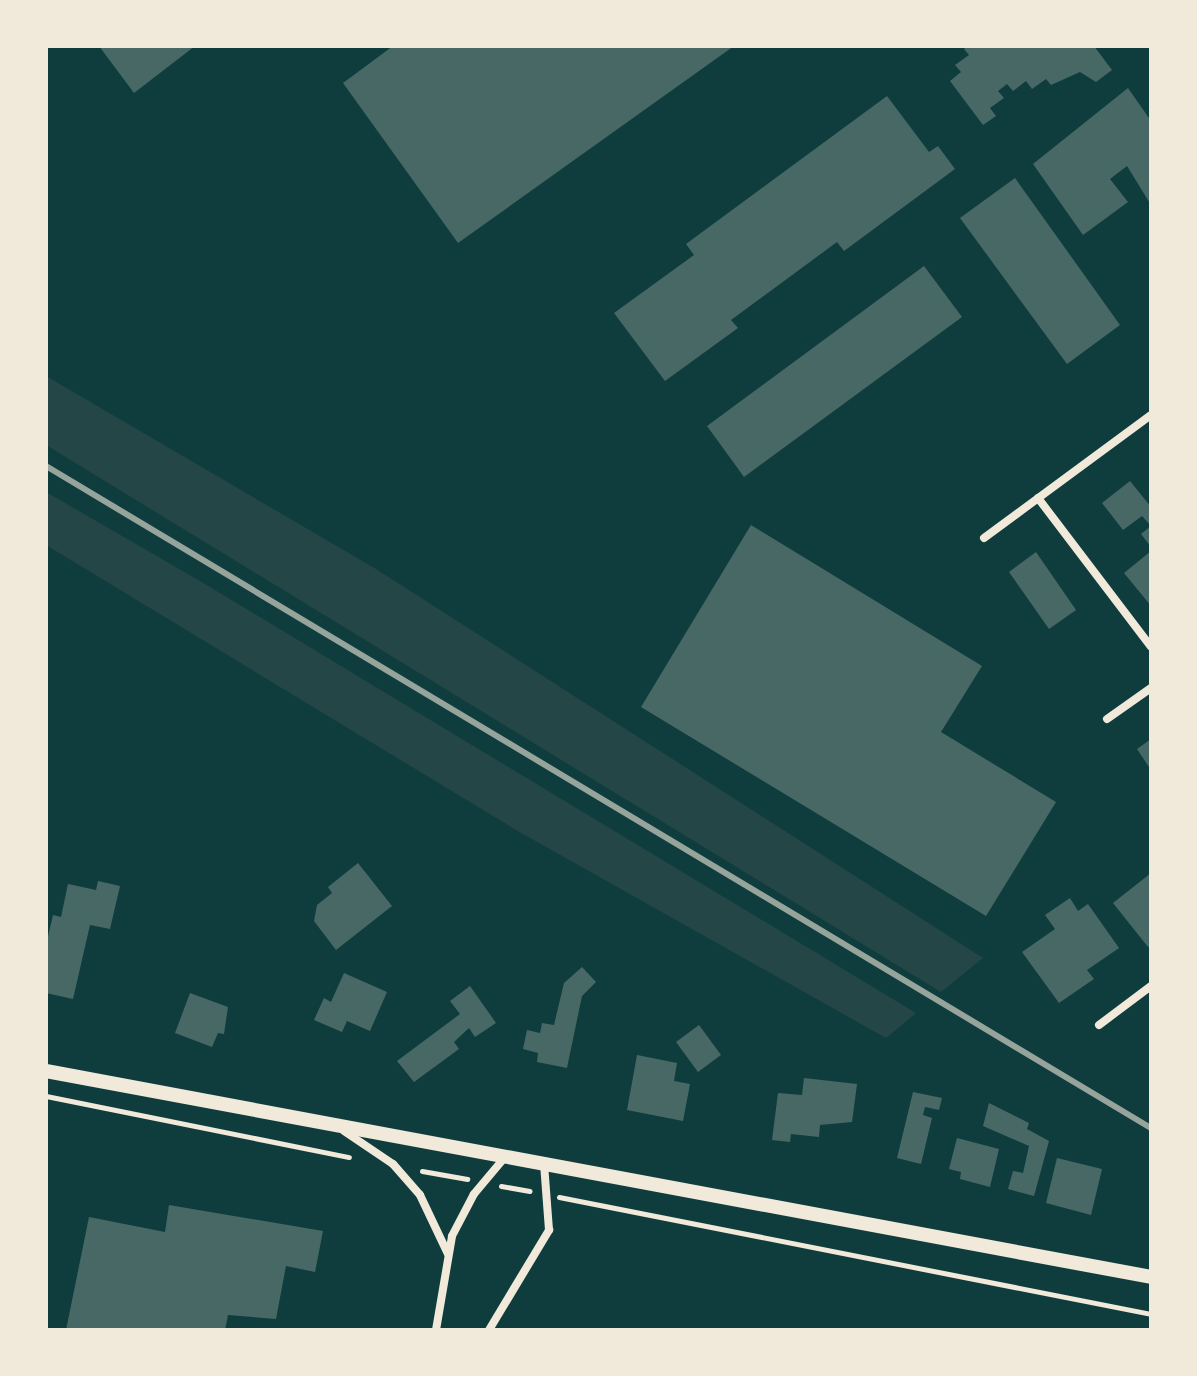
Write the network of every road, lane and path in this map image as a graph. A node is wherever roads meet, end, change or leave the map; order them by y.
1 (1151, 415) edge
2 (1038, 498) junction
3 (984, 538) dead end
4 (1151, 647) edge
5 (1151, 688) edge
6 (1107, 719) dead end
7 (1151, 986) edge
8 (1099, 1025) dead end
9 (46, 1071) edge
10 (46, 1096) edge
11 (336, 1125) junction
12 (505, 1157) junction
13 (544, 1164) junction
14 (395, 1166) junction
15 (483, 1182) junction
16 (549, 1195) junction
17 (449, 1255) junction
18 (1151, 1277) edge
19 (1151, 1314) edge
20 (436, 1330) edge
21 (489, 1330) edge

1 - 2 street
2 - 3 street
2 - 4 street
5 - 6 street
7 - 8 street
9 - 11 street
10 - 14 path
11 - 12 street
11 - 14 street
12 - 13 street
12 - 15 street
13 - 16 street
13 - 18 street
14 - 15 path
14 - 17 street
15 - 16 path
15 - 17 street
16 - 19 path
16 - 21 street
17 - 20 street

